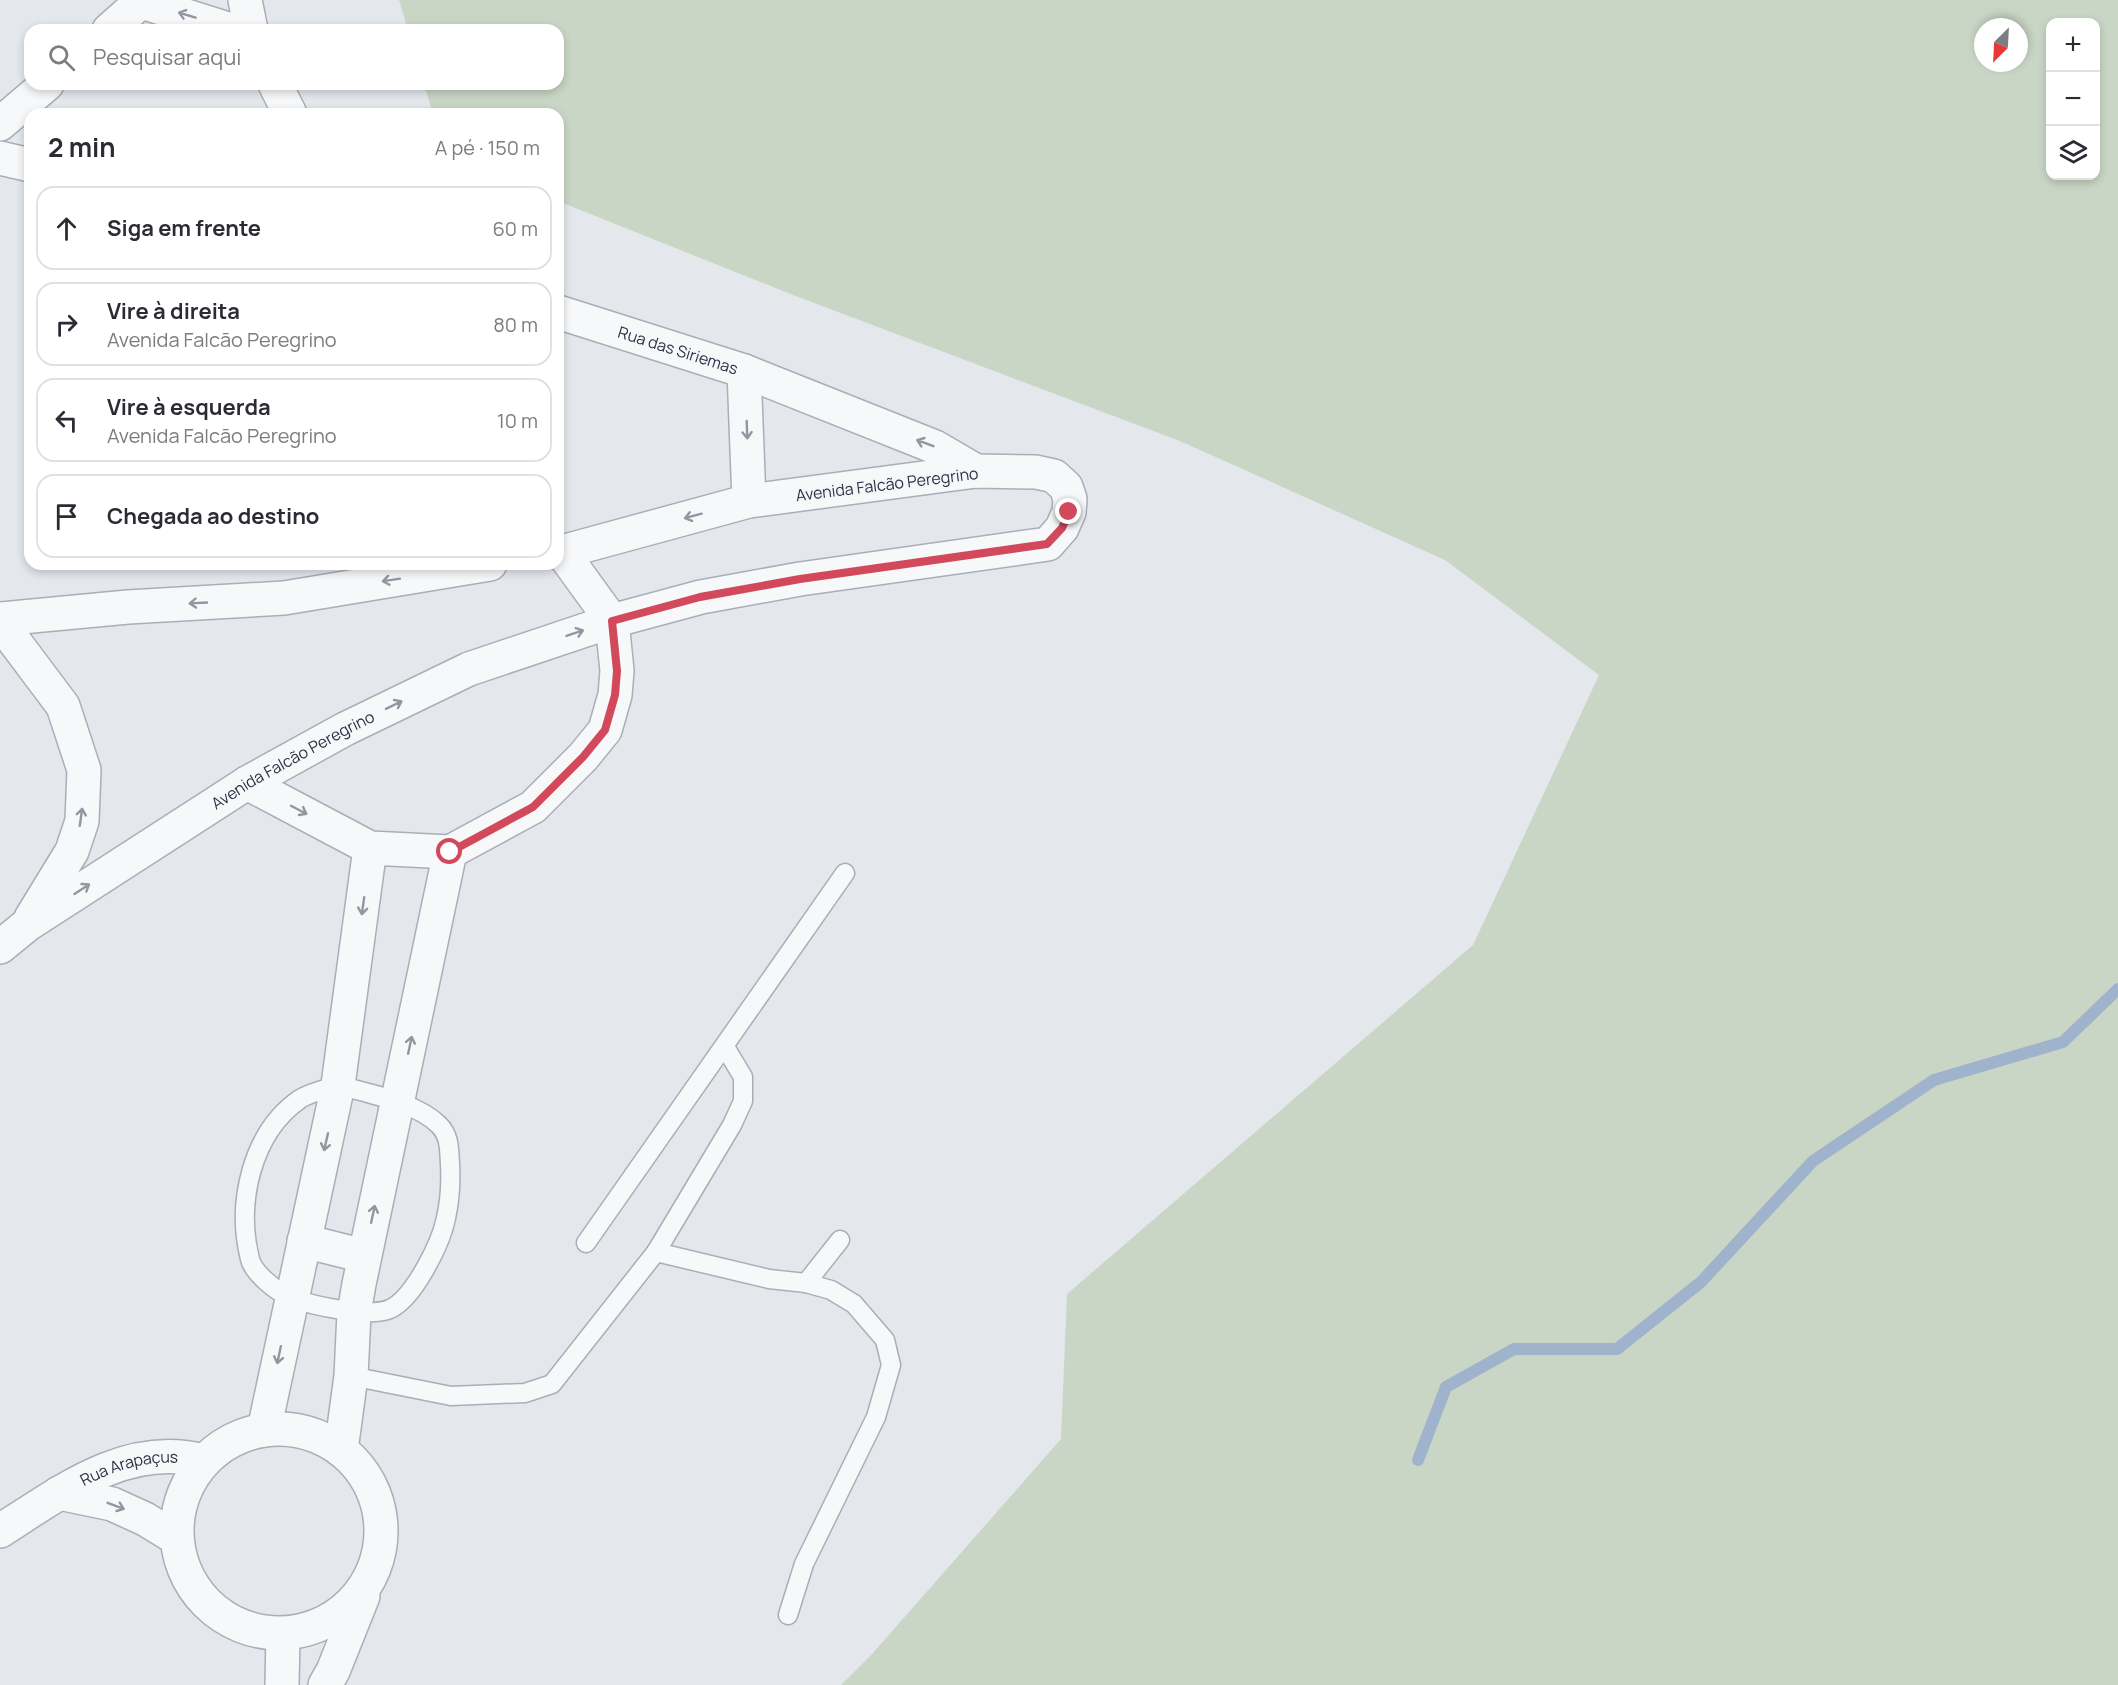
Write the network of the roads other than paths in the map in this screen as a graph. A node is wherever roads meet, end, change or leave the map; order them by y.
1 (244, 0) edge
2 (143, 1) edge
3 (117, 24) edge
4 (213, 24) edge
5 (250, 24) edge
6 (40, 90) edge
7 (279, 90) edge
8 (287, 108) edge
9 (0, 124) edge
10 (0, 158) edge
11 (24, 164) edge
12 (564, 314) edge
13 (744, 371) junction
14 (976, 471) junction
15 (749, 501) junction
16 (564, 552) edge
17 (564, 558) edge
18 (454, 570) edge
19 (0, 620) edge
20 (612, 621) junction
21 (247, 783) junction
22 (370, 848) junction
23 (450, 852) junction
24 (845, 873) dead end
25 (27, 925) junction
26 (0, 947) edge
27 (725, 1047) junction
28 (339, 1085) junction
29 (399, 1103) junction
30 (840, 1240) dead end
31 (304, 1241) junction
32 (586, 1243) dead end
33 (656, 1252) junction
34 (364, 1256) junction
35 (806, 1283) junction
36 (291, 1298) junction
37 (354, 1313) junction
38 (351, 1376) junction
39 (264, 1430) junction
40 (341, 1450) junction
41 (203, 1461) junction
42 (59, 1493) junction
43 (0, 1531) edge
44 (176, 1538) junction
45 (365, 1589) junction
46 (788, 1615) dead end
47 (283, 1635) junction
48 (282, 1685) edge
49 (325, 1685) edge

1 - 5 street
2 - 3 street
4 -> 2 street
6 - 9 street
7 - 8 street
10 - 11 street
12 - 13 street, Rua das Siriemas
14 -> 13 street
13 -> 15 street, Rua das Siriemas
14 - 15 street, Avenida Falcão Peregrino
14 - 20 street, Avenida Falcão Peregrino
15 -> 16 street, Avenida Falcão Peregrino
17 - 20 street, Avenida Falcão Peregrino
18 -> 19 street
25 -> 19 street
21 -> 20 street, Avenida Falcão Peregrino
20 - 23 street
21 -> 22 street
25 -> 21 street, Avenida Falcão Peregrino
22 - 23 street
22 -> 28 street
29 -> 23 street
24 - 27 lane
25 - 26 street, Avenida Falcão Peregrino
27 - 32 lane
27 - 33 lane
28 - 29 lane
28 -> 31 street
28 - 36 lane
34 -> 29 street
29 - 37 lane
30 - 35 lane
31 - 34 street
31 - 36 street
33 - 35 lane
33 - 38 lane
34 - 37 street
35 - 46 lane
36 - 37 lane
36 -> 39 street
37 - 38 street
38 - 40 street
39 - 40 street
39 - 41 street
40 - 45 street
41 - 42 street, Rua Arapaçus
41 - 44 street
42 - 43 street, Rua Arapaçus
42 -> 44 street, Rua Arapaçus
44 - 47 street
45 - 47 street
45 - 49 street
47 - 48 street

